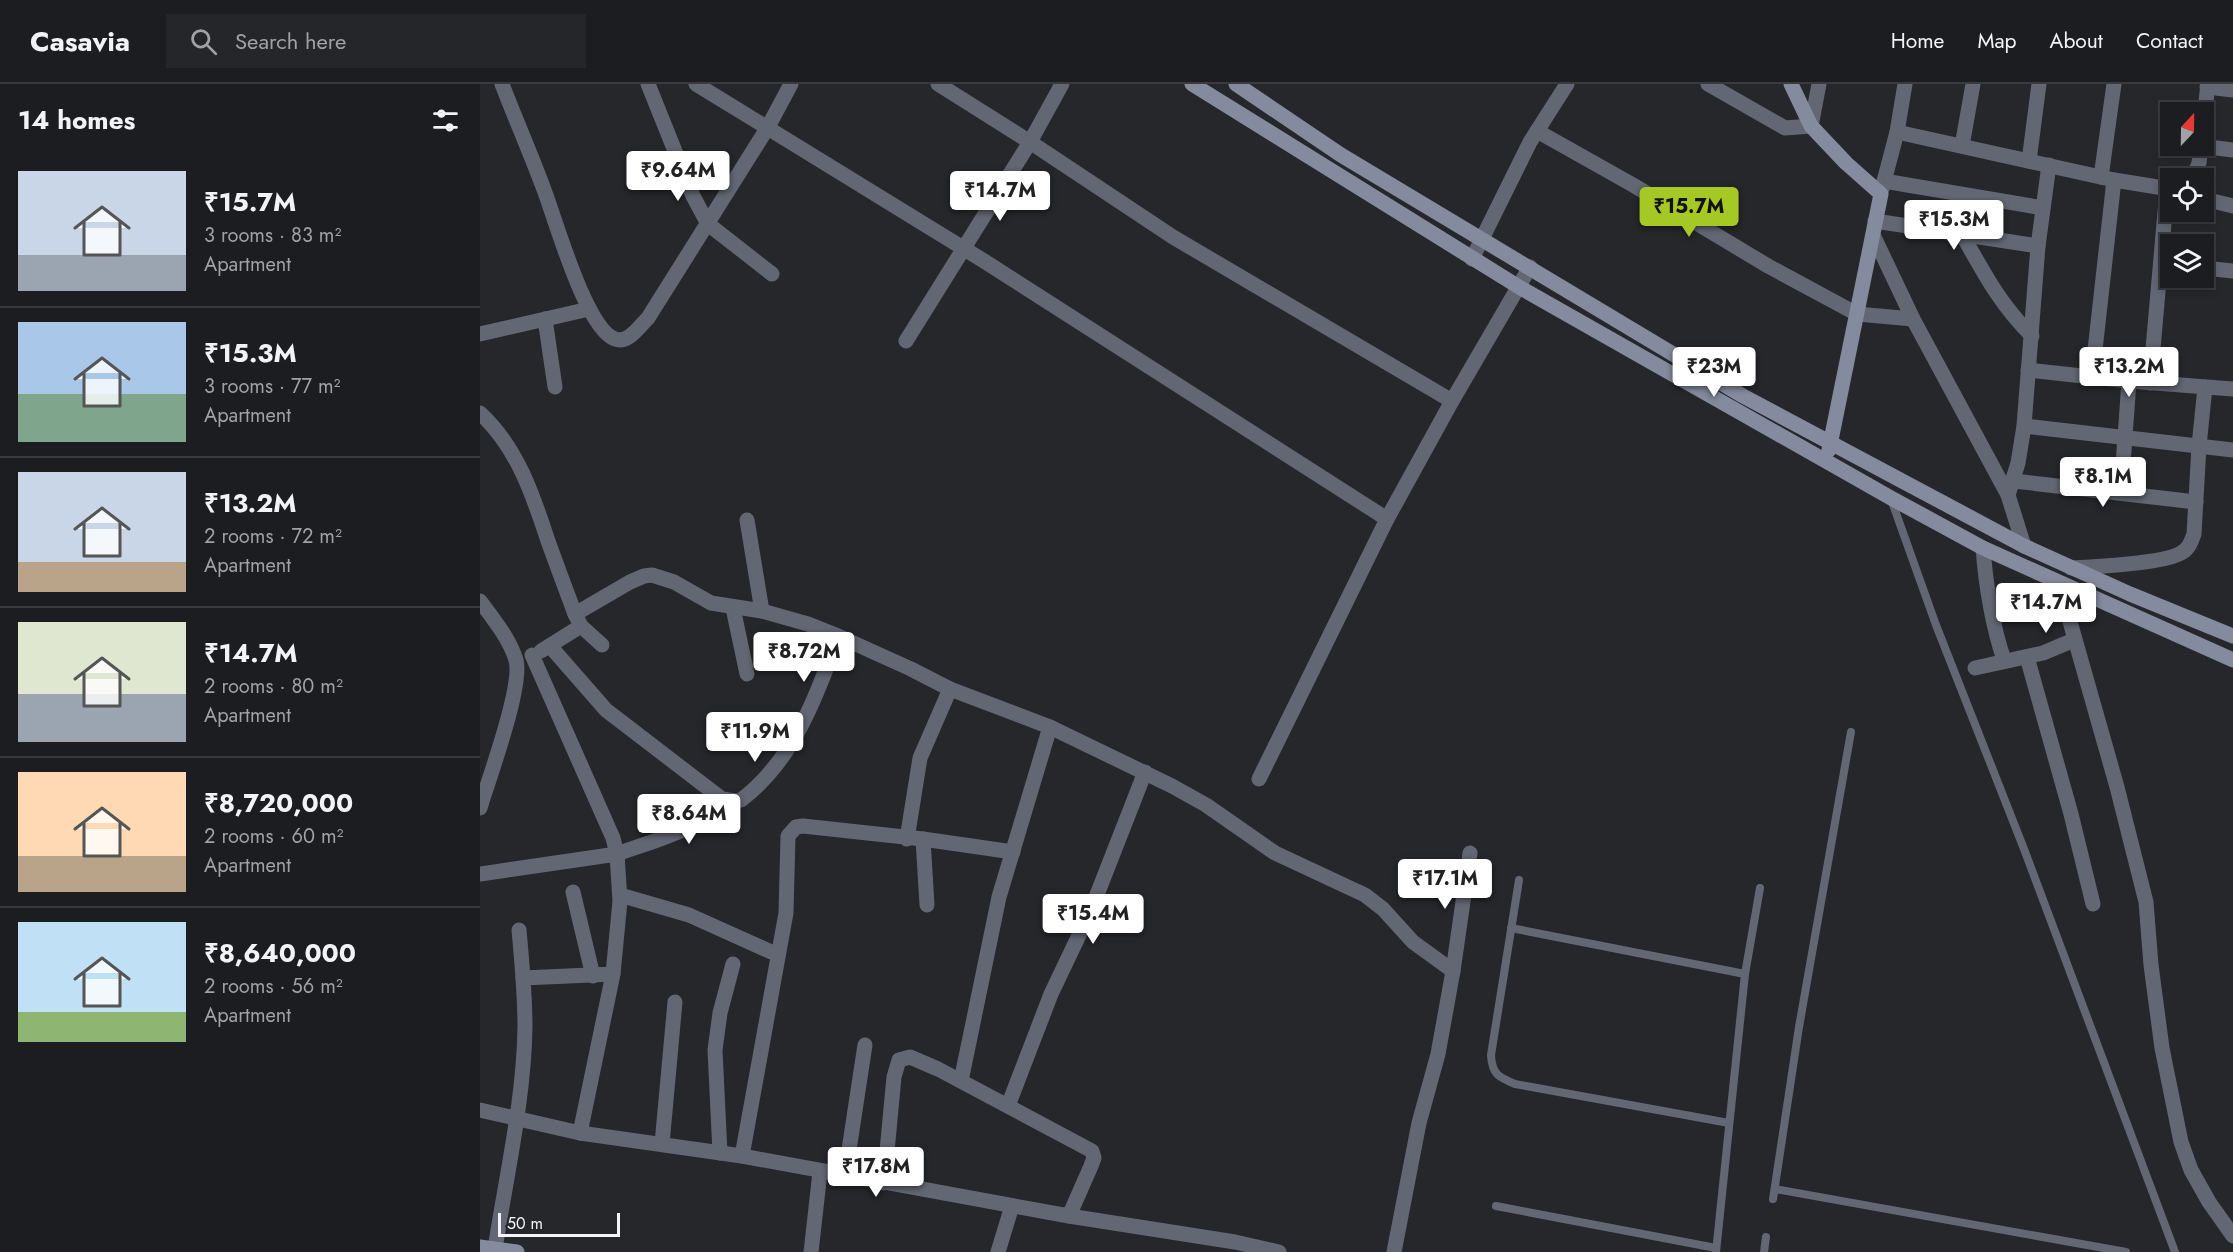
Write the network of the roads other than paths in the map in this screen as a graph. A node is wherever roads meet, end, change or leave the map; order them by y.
1 (502, 84) edge
2 (648, 84) edge
3 (696, 84) edge
4 (791, 84) edge
5 (938, 84) edge
6 (1062, 84) edge
7 (1192, 84) edge
8 (1236, 84) edge
9 (1567, 84) edge
10 (1708, 84) edge
11 (1791, 84) edge
12 (1819, 84) edge
13 (1905, 84) edge
14 (1973, 84) edge
15 (2039, 84) edge
16 (2114, 84) edge
17 (2208, 86) edge
18 (2233, 90) edge
19 (2206, 102) edge
20 (1811, 126) junction
21 (768, 127) junction
22 (1537, 131) junction
23 (1897, 132) junction
24 (1030, 142) junction
25 (1962, 146) junction
26 (2214, 148) edge
27 (2233, 150) edge
28 (2029, 161) junction
29 (2049, 165) junction
30 (2107, 178) junction
31 (1882, 187) junction
32 (2160, 187) edge
33 (2214, 201) edge
34 (2233, 206) edge
35 (2043, 208) junction
36 (1875, 221) junction
37 (708, 224) junction
38 (1963, 236) junction
39 (1874, 237) junction
40 (1482, 238) junction
41 (2038, 246) junction
42 (963, 249) junction
43 (1472, 259) junction
44 (1530, 267) junction
45 (2214, 269) edge
46 (2233, 271) edge
47 (772, 274) dead end
48 (1519, 287) junction
49 (2162, 288) edge
50 (589, 309) junction
51 (1857, 314) junction
52 (545, 319) junction
53 (1912, 319) junction
54 (480, 334) edge
55 (2032, 336) junction
56 (906, 341) dead end
57 (2028, 370) junction
58 (2092, 377) junction
59 (2129, 381) junction
60 (2150, 383) junction
61 (555, 387) dead end
62 (2205, 387) junction
63 (2233, 389) edge
64 (1452, 401) junction
65 (480, 413) edge
66 (2024, 426) junction
67 (2125, 437) junction
68 (1831, 443) junction
69 (2199, 446) junction
70 (2233, 450) edge
71 (1827, 463) junction
72 (2011, 488) junction
73 (2121, 493) junction
74 (1891, 498) junction
75 (2196, 502) junction
76 (1388, 519) junction
77 (747, 520) dead end
78 (2024, 546) junction
79 (1983, 549) junction
80 (2071, 568) junction
81 (2059, 583) junction
82 (480, 601) edge
83 (733, 608) junction
84 (762, 611) junction
85 (578, 620) junction
86 (838, 636) junction
87 (2233, 636) edge
88 (2074, 640) junction
89 (602, 645) dead end
90 (550, 646) junction
91 (532, 654) junction
92 (2027, 657) junction
93 (2004, 660) junction
94 (2233, 660) edge
95 (517, 663) junction
96 (1975, 668) dead end
97 (747, 674) dead end
98 (950, 689) junction
99 (1050, 727) junction
100 (1851, 732) dead end
101 (1145, 772) junction
102 (1259, 779) dead end
103 (722, 799) junction
104 (480, 808) edge
105 (907, 838) junction
106 (923, 839) junction
107 (1013, 852) junction
108 (1470, 853) dead end
109 (617, 854) junction
110 (480, 874) edge
111 (1519, 880) dead end
112 (1760, 888) dead end
113 (573, 892) dead end
114 (620, 895) junction
115 (2092, 904) dead end
116 (927, 906) dead end
117 (1511, 928) junction
118 (519, 930) dead end
119 (778, 955) junction
120 (733, 964) dead end
121 (1453, 971) junction
122 (613, 974) junction
123 (1745, 974) junction
124 (593, 976) junction
125 (523, 978) junction
126 (675, 1002) dead end
127 (865, 1044) dead end
128 (961, 1081) junction
129 (1008, 1106) junction
130 (480, 1110) edge
131 (515, 1116) junction
132 (1729, 1123) junction
133 (580, 1132) junction
134 (662, 1144) junction
135 (720, 1153) junction
136 (742, 1156) junction
137 (820, 1172) junction
138 (846, 1176) junction
139 (884, 1183) junction
140 (1775, 1189) junction
141 (1773, 1199) dead end
142 (1012, 1206) junction
143 (1496, 1206) dead end
144 (1069, 1216) junction
145 (2233, 1236) edge
146 (1766, 1237) dead end
147 (1203, 1245) edge
148 (487, 1248) edge
149 (1716, 1250) edge
150 (517, 1252) edge
151 (812, 1252) edge
152 (998, 1252) edge
153 (1279, 1252) edge
154 (1394, 1252) edge
155 (1764, 1252) edge
156 (2126, 1252) edge
157 (2175, 1252) edge

1 - 50 street
2 - 37 street
3 - 21 street
4 - 21 street
5 - 24 street
6 - 24 street
7 - 43 street
8 - 40 street
9 - 22 street
10 - 20 street
11 - 20 street
12 - 20 street
13 - 23 street
14 - 25 street
15 - 28 street
16 - 30 street
17 - 18 street
17 - 19 street
20 - 31 street
21 - 37 street
21 - 42 street
22 - 40 street
22 - 51 street
23 - 25 street
23 - 31 street
24 - 42 street
24 - 64 street
25 - 28 street
26 - 27 street
28 - 29 street
29 - 30 street
29 - 35 street
30 - 32 street
30 - 58 street
31 - 35 street
31 - 36 street
33 - 34 street
35 - 41 street
36 - 38 street
36 - 39 street
37 - 47 street
37 - 50 street
38 - 41 street
38 - 55 street
39 - 51 street
39 - 53 street
40 - 43 street
40 - 44 street
41 - 55 street
42 - 56 street
42 - 76 street
43 - 48 street
44 - 48 street
44 - 68 street
45 - 46 street
48 - 64 street
48 - 71 street
49 - 60 street
50 - 52 street
51 - 53 street
51 - 68 street
52 - 54 street
52 - 61 street
53 - 72 street
55 - 57 street
57 - 58 street
57 - 66 street
58 - 59 street
59 - 60 street
59 - 67 street
60 - 62 street
62 - 63 street
62 - 69 street
64 - 76 street
65 - 85 street
66 - 67 street
66 - 72 street
67 - 69 street
67 - 73 street
68 - 71 street
68 - 78 street
69 - 70 street
69 - 75 street
71 - 74 street
72 - 73 street
72 - 78 street
73 - 75 street
74 - 79 street
74 - 157 lane
75 - 80 street
76 - 102 street
77 - 84 street
78 - 80 street
79 - 81 street
79 - 93 street
80 - 87 street
81 - 88 street
81 - 94 street
82 - 95 street
83 - 84 street
83 - 85 street
83 - 97 street
84 - 86 street
85 - 89 street
85 - 90 street
86 - 98 street
86 - 103 street
88 - 92 street
88 - 145 street
90 - 91 street
90 - 103 street
91 - 95 street
91 - 109 street
92 - 93 street
92 - 115 street
93 - 96 street
95 - 104 street
98 - 99 street
98 - 105 street
99 - 101 street
99 - 107 street
100 - 140 lane
101 - 121 street
101 - 129 street
103 - 109 street
105 - 106 street
105 - 119 street
106 - 107 street
106 - 116 street
107 - 128 street
108 - 121 street
109 - 110 street
109 - 114 street
111 - 117 lane
112 - 123 lane
113 - 124 street
114 - 119 street
114 - 122 street
117 - 123 lane
117 - 132 lane
118 - 125 street
119 - 136 street
120 - 135 street
121 - 154 street
122 - 124 street
122 - 133 street
123 - 132 lane
124 - 125 street
125 - 131 street
126 - 134 street
127 - 138 street
128 - 129 street
128 - 139 street
129 - 144 street
130 - 131 street
131 - 133 street
131 - 148 street
132 - 149 lane
133 - 134 street
134 - 135 street
135 - 136 street
136 - 137 street
137 - 138 street
137 - 151 street
138 - 139 street
139 - 142 street
140 - 141 lane
140 - 156 lane
142 - 144 street
142 - 152 street
143 - 149 lane
144 - 147 street
146 - 155 lane
147 - 153 street
148 - 150 street

